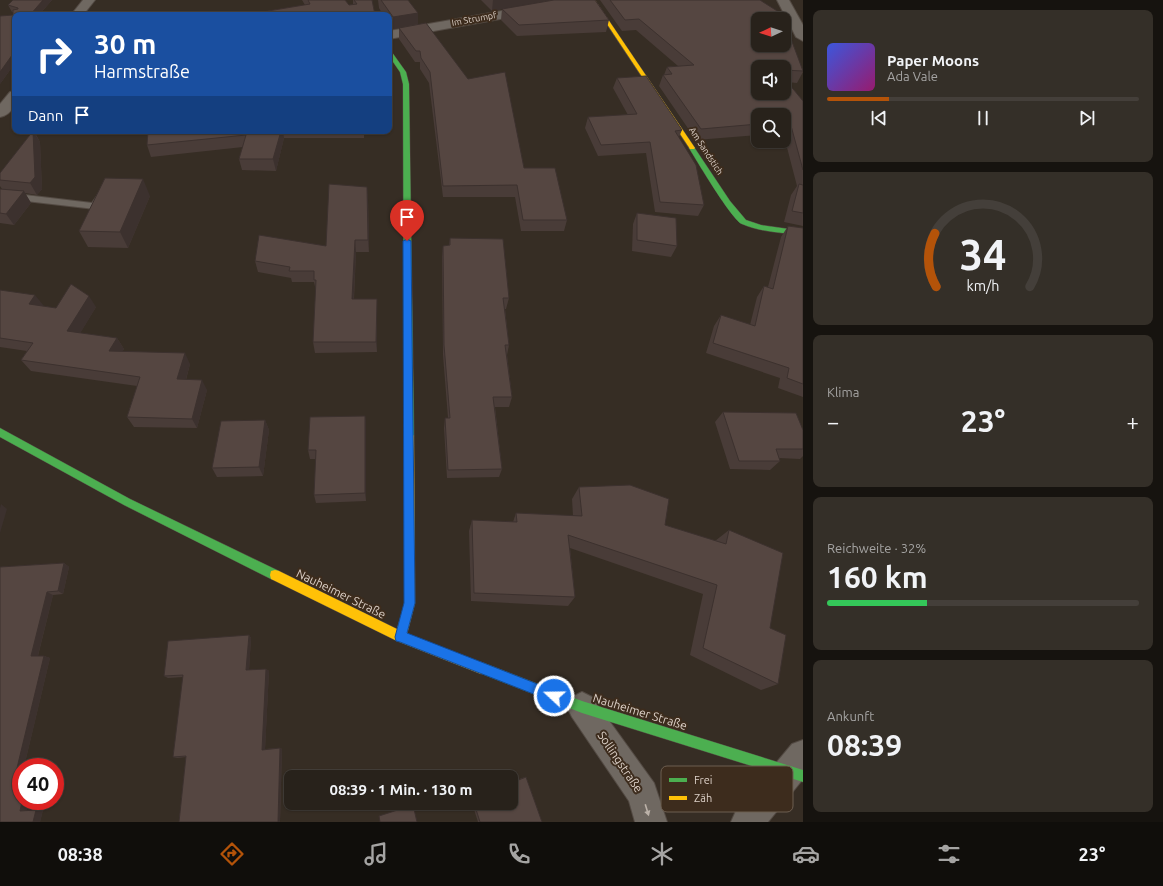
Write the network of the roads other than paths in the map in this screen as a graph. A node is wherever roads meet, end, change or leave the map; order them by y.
1 (89, 0) edge
2 (583, 0) edge
3 (593, 0) edge
4 (783, 0) edge
5 (565, 1) edge
6 (79, 12) edge
7 (392, 33) edge
8 (803, 37) edge
9 (392, 56) edge
10 (12, 100) edge
11 (0, 113) edge
12 (107, 188) edge
13 (0, 195) edge
14 (803, 233) edge
15 (0, 432) edge
16 (400, 637) junction
17 (582, 707) junction
18 (792, 766) edge
19 (757, 812) edge
20 (651, 822) edge
21 (747, 822) edge

1 - 6 street
2 - 5 street, Im Strumpf
3 - 14 street, Am Sandstich
4 - 8 street
5 - 7 street, Im Strumpf
9 - 16 street
10 - 11 street
12 - 13 lane
15 - 16 street, Nauheimer Straße
16 - 17 street, Nauheimer Straße
17 - 18 street, Nauheimer Straße
17 -> 20 street, Sollingstraße
19 - 21 street

